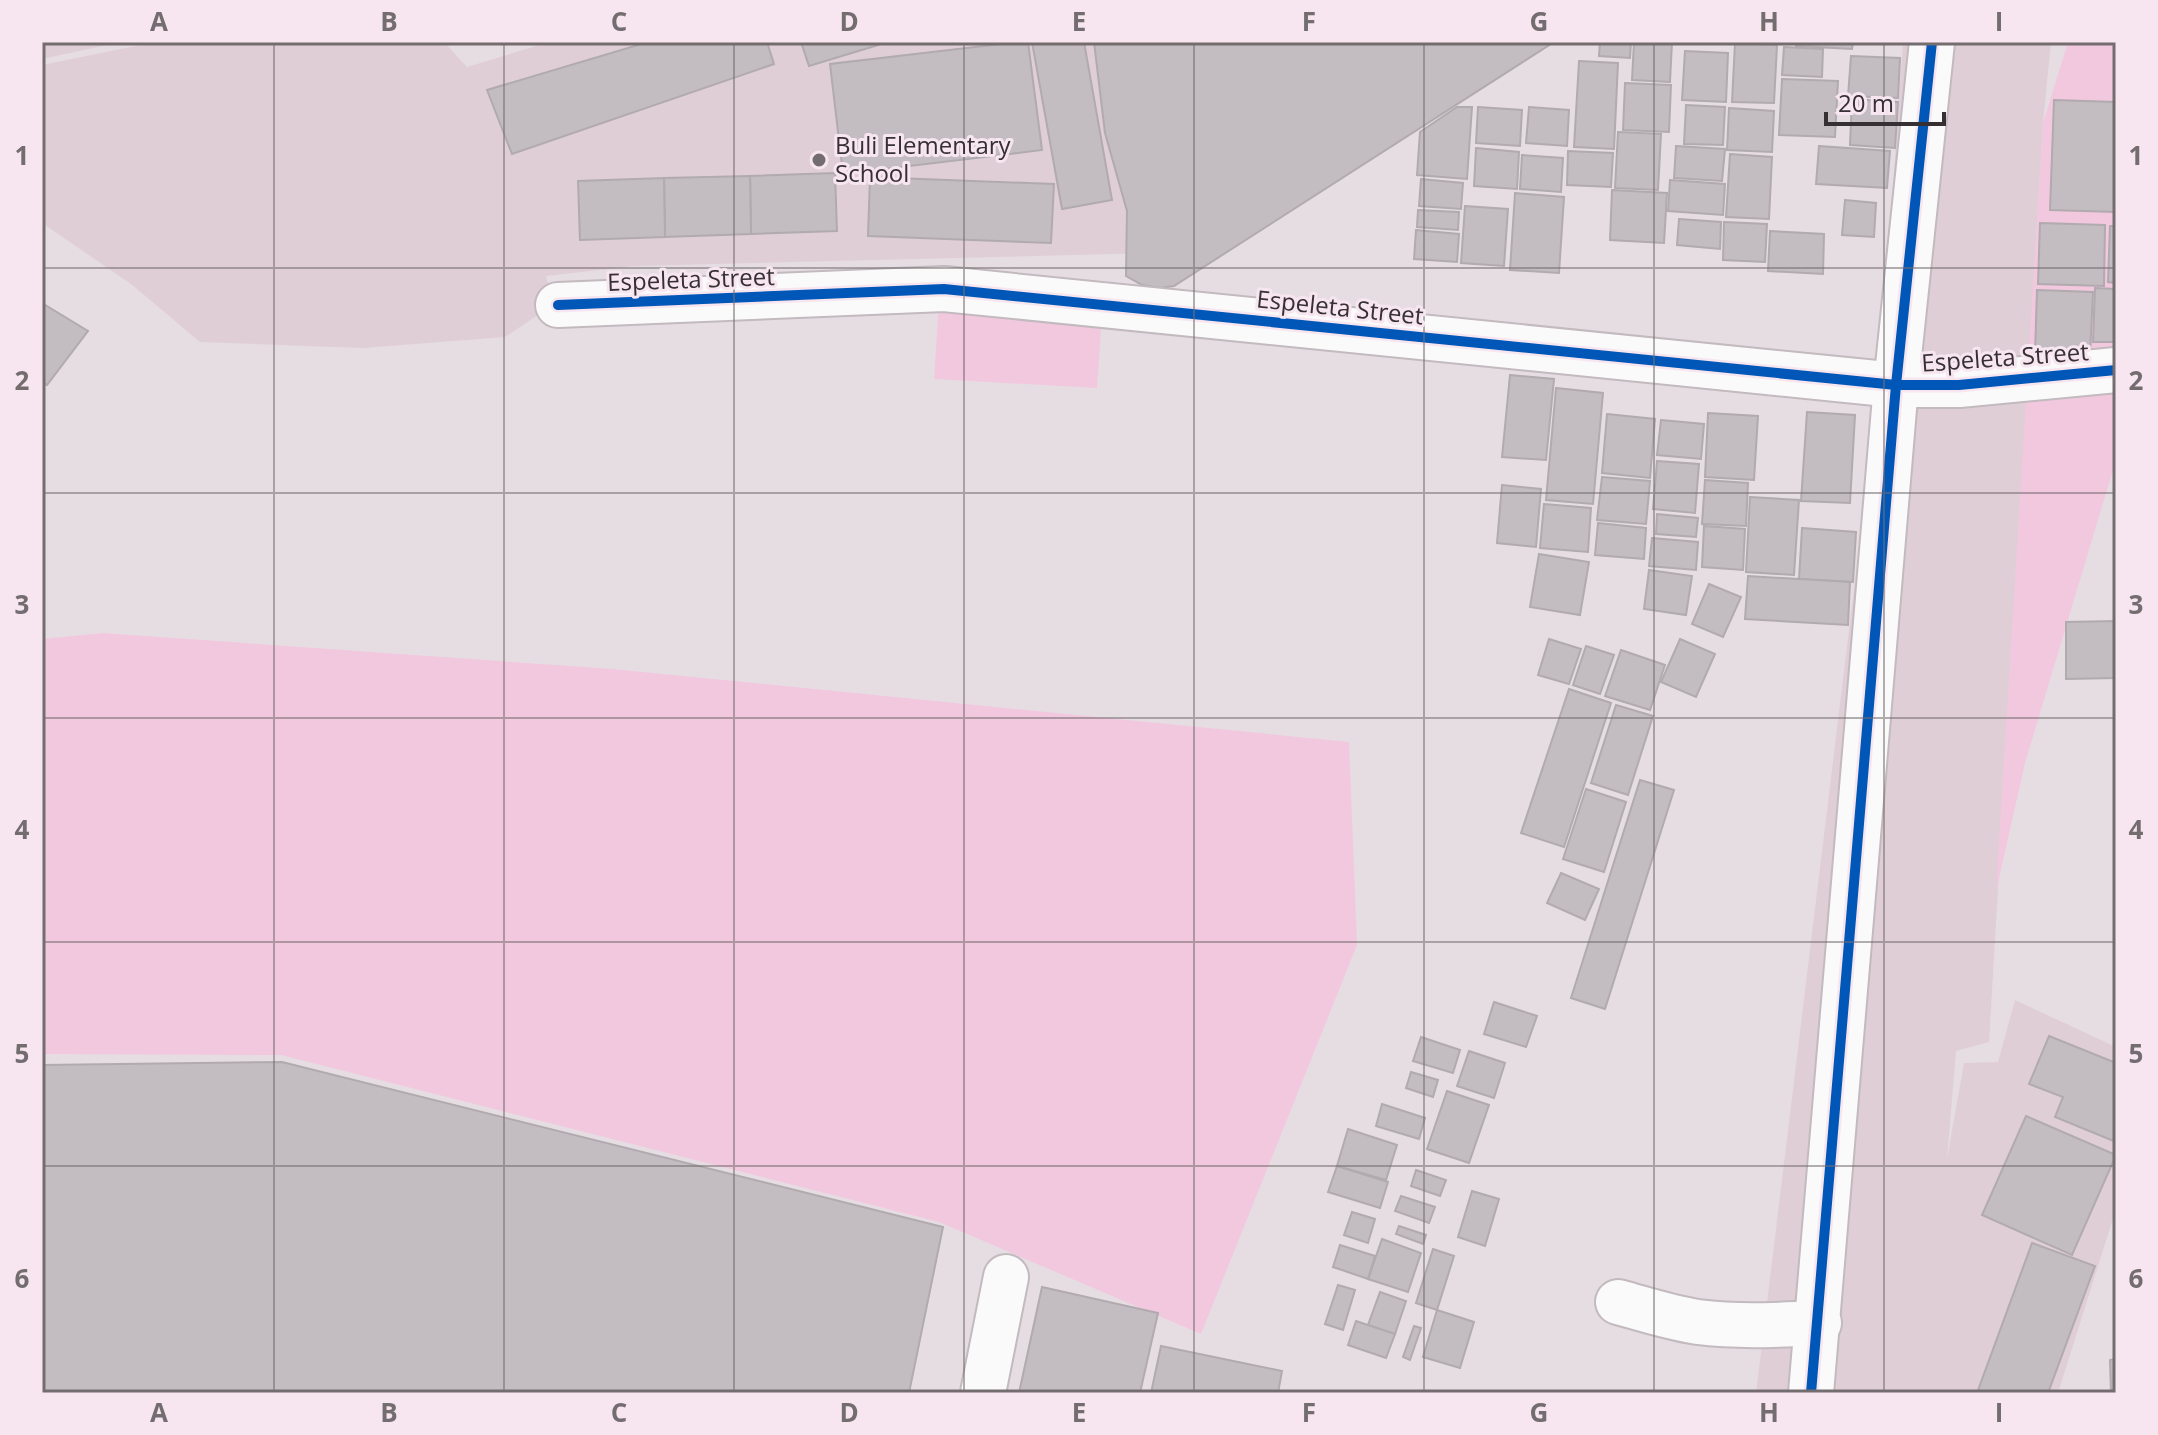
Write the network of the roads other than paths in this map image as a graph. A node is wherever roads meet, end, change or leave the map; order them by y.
1 (1932, 42) edge
2 (558, 305) dead end
3 (2116, 370) edge
4 (1896, 385) junction
5 (1006, 1277) dead end
6 (1618, 1302) dead end
7 (1819, 1323) junction
8 (983, 1393) edge
9 (1811, 1393) edge

1 - 4 street
2 - 4 street, Espeleta Street
3 - 4 street, Espeleta Street
4 - 7 street
5 - 8 street
6 - 7 street
7 - 9 street

